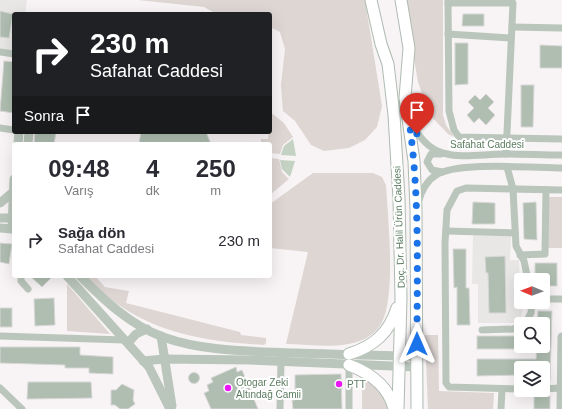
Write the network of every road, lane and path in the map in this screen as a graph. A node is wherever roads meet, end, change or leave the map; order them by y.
1 (372, 0) edge
2 (401, 0) edge
3 (448, 1) edge
4 (491, 1) edge
5 (512, 27) junction
6 (562, 28) edge
7 (448, 34) junction
8 (512, 38) junction
9 (0, 52) edge
10 (12, 54) edge
11 (408, 114) junction
12 (0, 128) edge
13 (12, 130) edge
14 (506, 138) junction
15 (562, 139) edge
16 (445, 154) junction
17 (506, 154) junction
18 (562, 155) edge
19 (506, 167) junction
20 (562, 168) edge
21 (442, 172) junction
22 (513, 189) junction
23 (546, 190) junction
24 (562, 190) edge
25 (12, 193) edge
26 (0, 203) edge
27 (416, 209) junction
28 (0, 218) edge
29 (12, 218) edge
30 (0, 228) edge
31 (12, 229) edge
32 (446, 231) junction
33 (515, 233) junction
34 (520, 255) junction
35 (527, 273) edge
36 (21, 278) edge
37 (69, 278) edge
38 (82, 278) edge
39 (28, 289) dead end
40 (400, 298) junction
41 (550, 299) edge
42 (562, 299) edge
43 (147, 329) junction
44 (514, 329) edge
45 (482, 330) dead end
46 (417, 333) junction
47 (0, 336) edge
48 (161, 336) junction
49 (562, 337) edge
50 (126, 341) junction
51 (164, 359) junction
52 (349, 360) junction
53 (143, 361) junction
54 (281, 361) junction
55 (399, 361) junction
56 (417, 362) junction
57 (0, 388) edge
58 (550, 388) edge
59 (561, 388) edge
60 (502, 389) junction
61 (514, 389) edge
62 (561, 403) edge
63 (22, 409) edge
64 (171, 409) edge
65 (280, 409) edge
66 (349, 409) edge
67 (394, 409) edge
68 (398, 409) edge
69 (417, 409) edge
70 (502, 409) edge

1 - 40 main road, Doç. Dr. Halil Ürün Caddesi
2 - 11 main road, Doç. Dr. Halil Ürün Caddesi
3 - 4 street
3 - 7 street
4 - 5 street
5 - 6 street
5 - 8 street
7 - 8 street
7 - 14 street
8 - 14 street
9 - 10 street
11 - 16 street, Safahat Caddesi
11 - 27 main road, Doç. Dr. Halil Ürün Caddesi
12 - 13 street
14 - 15 street
14 - 17 street
16 - 17 street, Safahat Caddesi
16 - 21 street
17 - 18 street, Safahat Caddesi
19 - 20 street
19 - 21 street
19 - 22 street
21 - 27 street
22 - 23 street
22 - 32 street
22 - 33 street
23 - 24 street
23 - 34 street
25 - 26 street
27 - 46 main road, Doç. Dr. Halil Ürün Caddesi
28 - 29 street
30 - 31 street
32 - 33 street
32 - 60 street
33 - 34 street
34 - 35 street
36 - 39 street
37 - 50 street
38 - 43 street
40 - 46 main road
40 - 52 main road
40 - 55 main road, Doç. Dr. Halil Ürün Caddesi
41 - 42 street
43 - 48 street
43 - 50 street
44 - 45 street
46 - 56 main road, Doç. Dr. Halil Ürün Caddesi
47 - 50 street
48 - 51 street
48 - 52 street
49 - 59 street
50 - 53 street
51 - 53 street
51 - 54 street
51 - 64 street
52 - 54 street
52 - 55 street
52 - 66 street
52 - 67 main road
53 - 64 street
54 - 65 street
55 - 56 street
55 - 68 main road, Doç. Dr. Halil Ürün Caddesi
56 - 69 main road, Doç. Dr. Halil Ürün Caddesi
57 - 63 street
58 - 59 street
59 - 62 street
60 - 61 street
60 - 70 street

